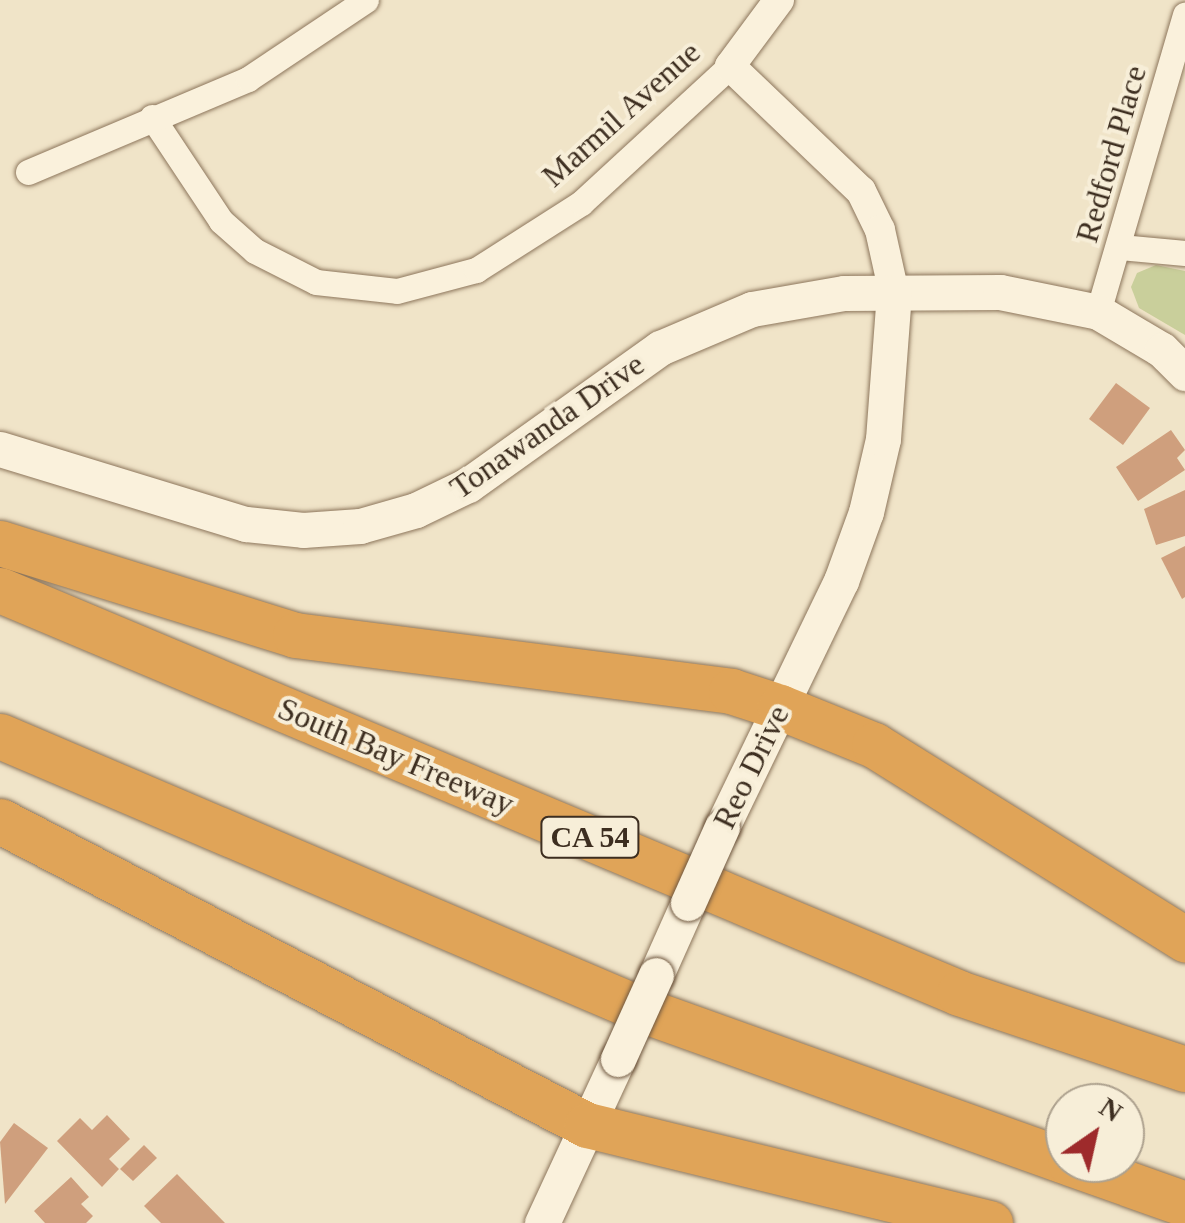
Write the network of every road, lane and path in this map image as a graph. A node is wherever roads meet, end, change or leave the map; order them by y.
1 (366, 0) edge
2 (779, 0) edge
3 (1185, 14) edge
4 (730, 66) junction
5 (152, 117) junction
6 (28, 172) dead end
7 (1120, 247) junction
8 (1185, 253) edge
9 (894, 293) junction
10 (1098, 312) junction
11 (1185, 373) edge
12 (0, 449) edge
13 (0, 544) edge
14 (0, 590) edge
15 (780, 707) junction
16 (0, 736) edge
17 (0, 822) edge
18 (1185, 938) edge
19 (1185, 1070) edge
20 (587, 1125) junction
21 (1045, 1154) edge
22 (1126, 1183) edge
23 (1185, 1204) edge
24 (542, 1223) edge
25 (990, 1223) edge

1 - 5 street
2 - 4 street, Marmil Avenue
3 - 7 street, Redford Place
4 - 5 street, Marmil Avenue
4 - 9 street
5 - 6 street
7 - 8 street
7 - 10 street, Redford Place
9 - 10 main road, Tonawanda Drive
9 - 12 main road, Tonawanda Drive
9 - 15 main road, Reo Drive
10 - 11 main road, Tonawanda Drive
13 - 15 highway
14 - 19 highway, South Bay Freeway / CA 54
15 - 18 highway
15 - 20 main road, Reo Drive, bridge
16 - 21 highway
17 - 20 highway
20 - 24 main road, Reo Drive
20 - 25 highway
22 - 23 highway

